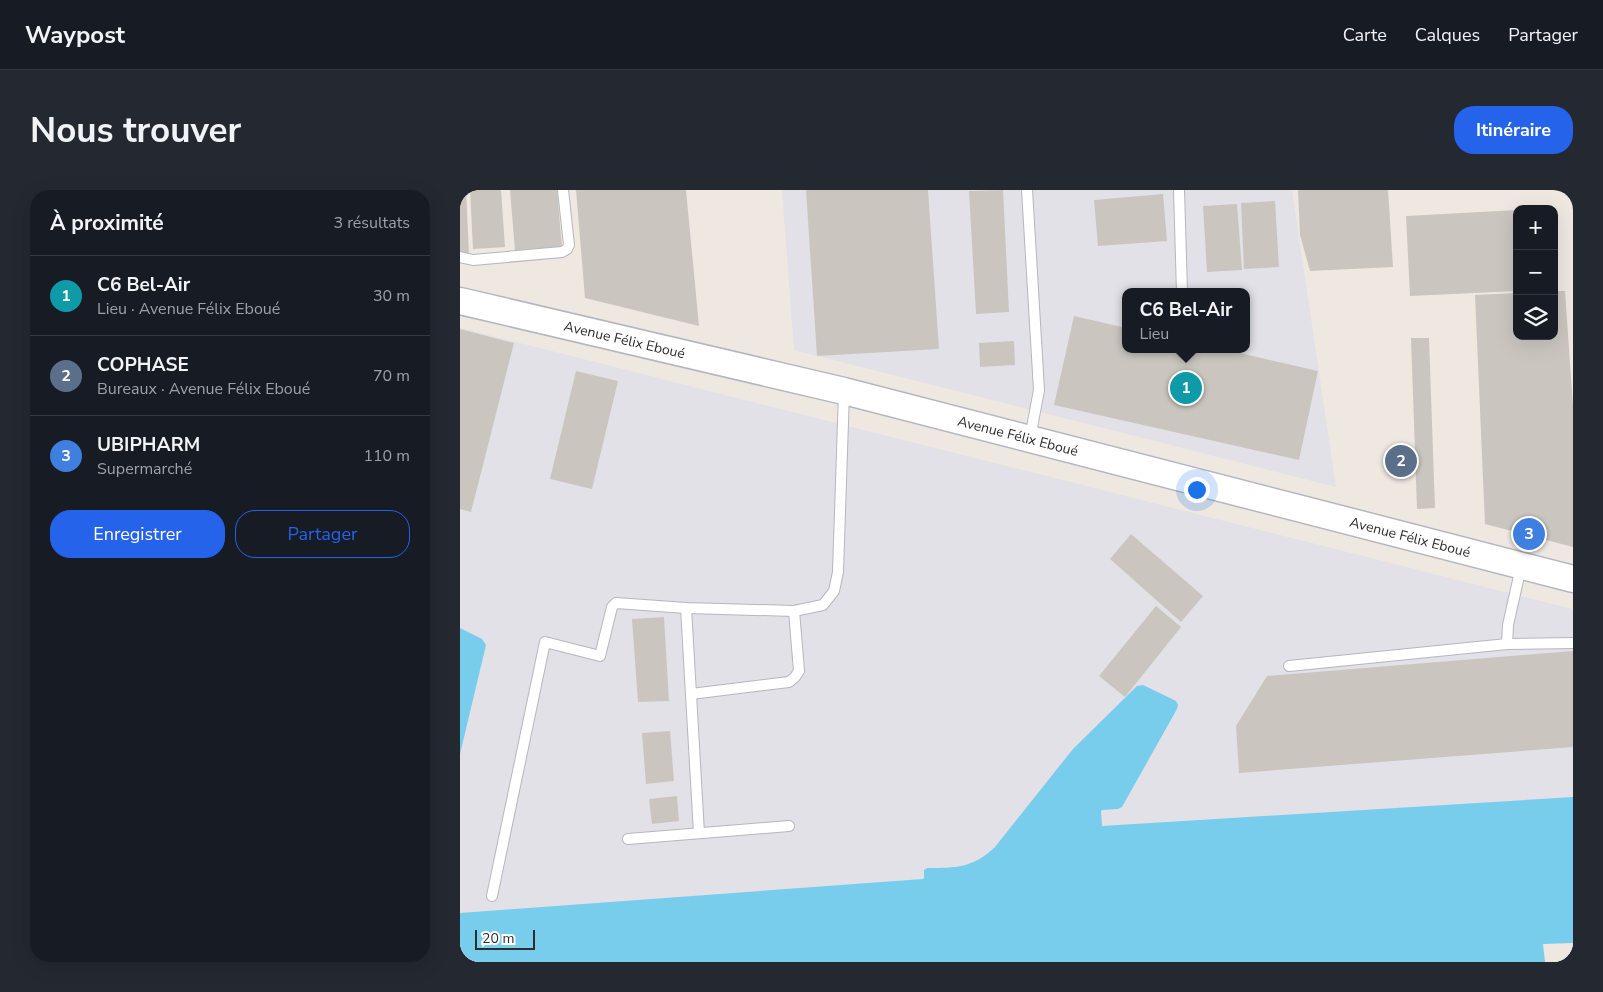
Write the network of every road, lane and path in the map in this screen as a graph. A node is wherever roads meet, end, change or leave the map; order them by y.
1 (563, 190) edge
2 (1027, 190) edge
3 (1179, 190) edge
4 (460, 257) edge
5 (1182, 288) edge
6 (460, 301) edge
7 (844, 391) junction
8 (1029, 440) junction
9 (1521, 566) junction
10 (1573, 579) edge
11 (686, 608) junction
12 (794, 611) junction
13 (1573, 643) edge
14 (1507, 644) junction
15 (1290, 666) dead end
16 (691, 694) junction
17 (789, 826) dead end
18 (699, 833) junction
19 (628, 839) dead end
20 (492, 896) dead end

1 - 4 lane
2 - 8 lane
3 - 5 lane
6 - 7 street, Avenue Félix Eboué
7 - 8 street, Avenue Félix Eboué
7 - 12 lane
8 - 9 street, Avenue Félix Eboué
9 - 10 street, Avenue Félix Eboué
9 - 14 lane
11 - 12 lane
11 - 16 lane
11 - 20 lane
12 - 16 lane
13 - 14 lane
14 - 15 lane
16 - 18 lane
17 - 18 lane
18 - 19 lane

